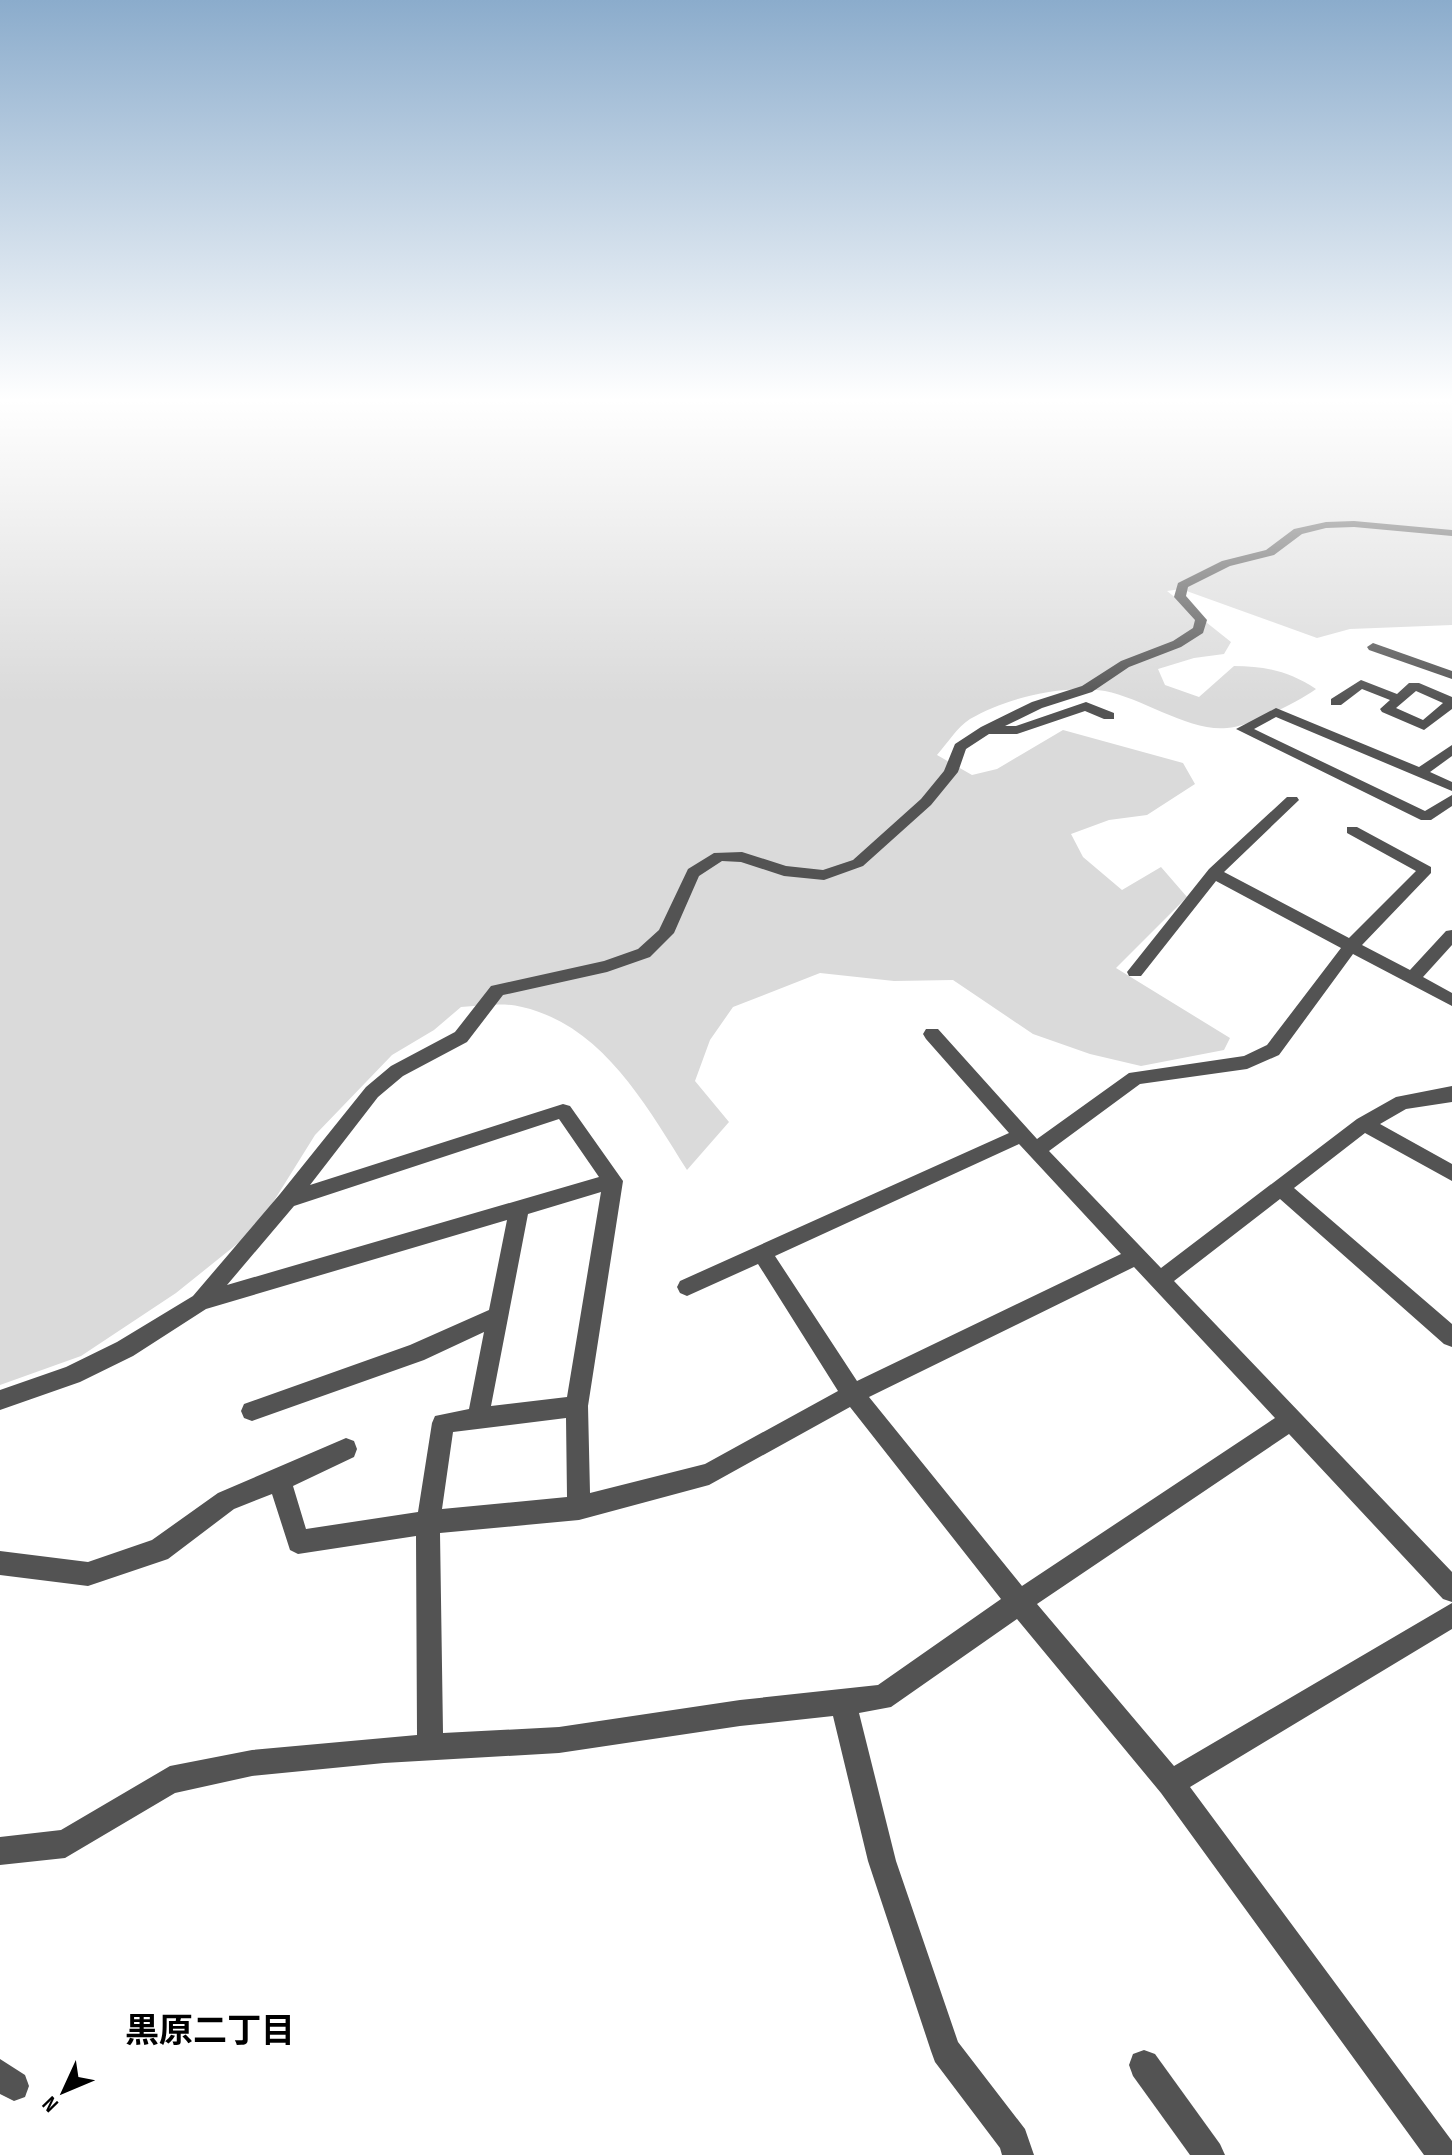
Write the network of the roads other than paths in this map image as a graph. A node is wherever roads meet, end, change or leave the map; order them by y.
1 (1452, 533) edge
2 (1373, 647) dead end
3 (1452, 675) edge
4 (1399, 699) junction
5 (1336, 702) dead end
6 (1452, 702) edge
7 (1109, 716) dead end
8 (986, 730) junction
9 (1452, 749) edge
10 (1420, 773) junction
11 (1452, 787) edge
12 (1452, 799) edge
13 (1292, 800) dead end
14 (1352, 830) dead end
15 (1214, 873) junction
16 (1452, 935) edge
17 (1350, 947) junction
18 (1135, 972) dead end
19 (1413, 978) junction
20 (1452, 1000) edge
21 (932, 1034) dead end
22 (1452, 1093) edge
23 (1364, 1124) junction
24 (1029, 1143) junction
25 (1452, 1173) edge
26 (613, 1181) junction
27 (1281, 1188) junction
28 (287, 1200) junction
29 (519, 1209) junction
30 (761, 1252) junction
31 (1136, 1256) junction
32 (1159, 1281) junction
33 (687, 1287) dead end
34 (200, 1302) junction
35 (498, 1316) junction
36 (1452, 1337) edge
37 (853, 1394) junction
38 (0, 1400) edge
39 (577, 1406) junction
40 (252, 1411) dead end
41 (478, 1418) junction
42 (1291, 1420) junction
43 (346, 1449) dead end
44 (280, 1480) junction
45 (579, 1508) junction
46 (428, 1522) junction
47 (0, 1563) edge
48 (1452, 1590) edge
49 (1019, 1602) junction
50 (1452, 1615) edge
51 (843, 1703) junction
52 (430, 1747) junction
53 (1171, 1783) junction
54 (0, 1851) edge
55 (1144, 2065) dead end
56 (1018, 2155) edge
57 (1209, 2155) edge
58 (1443, 2155) edge

1 - 8 street
2 - 3 street
4 - 5 street
4 - 6 street
4 - 6 street
7 - 8 street
8 - 28 street
9 - 10 street
10 - 11 street
10 - 12 street
13 - 15 street
14 - 17 street
15 - 17 street
15 - 18 street
16 - 19 street
17 - 19 street
17 - 24 street
19 - 20 street
21 - 24 street
22 - 23 street
23 - 25 street
23 - 27 street
24 - 30 street
24 - 31 street
26 - 28 street
26 - 29 street
26 - 39 street
27 - 32 street
27 - 36 street
28 - 34 street
29 - 34 street
29 - 35 street
30 - 33 street
30 - 37 street
31 - 32 street
31 - 37 street
32 - 42 street
34 - 38 street
35 - 40 street
35 - 41 street
37 - 45 street
37 - 49 street
39 - 41 street
39 - 45 street
41 - 46 street
42 - 48 street
42 - 49 street
43 - 44 street
44 - 46 street
44 - 47 street
45 - 46 street
46 - 52 street
49 - 51 street
49 - 53 street
50 - 53 street
51 - 52 street
51 - 56 street
52 - 54 street
53 - 58 street
55 - 57 street

